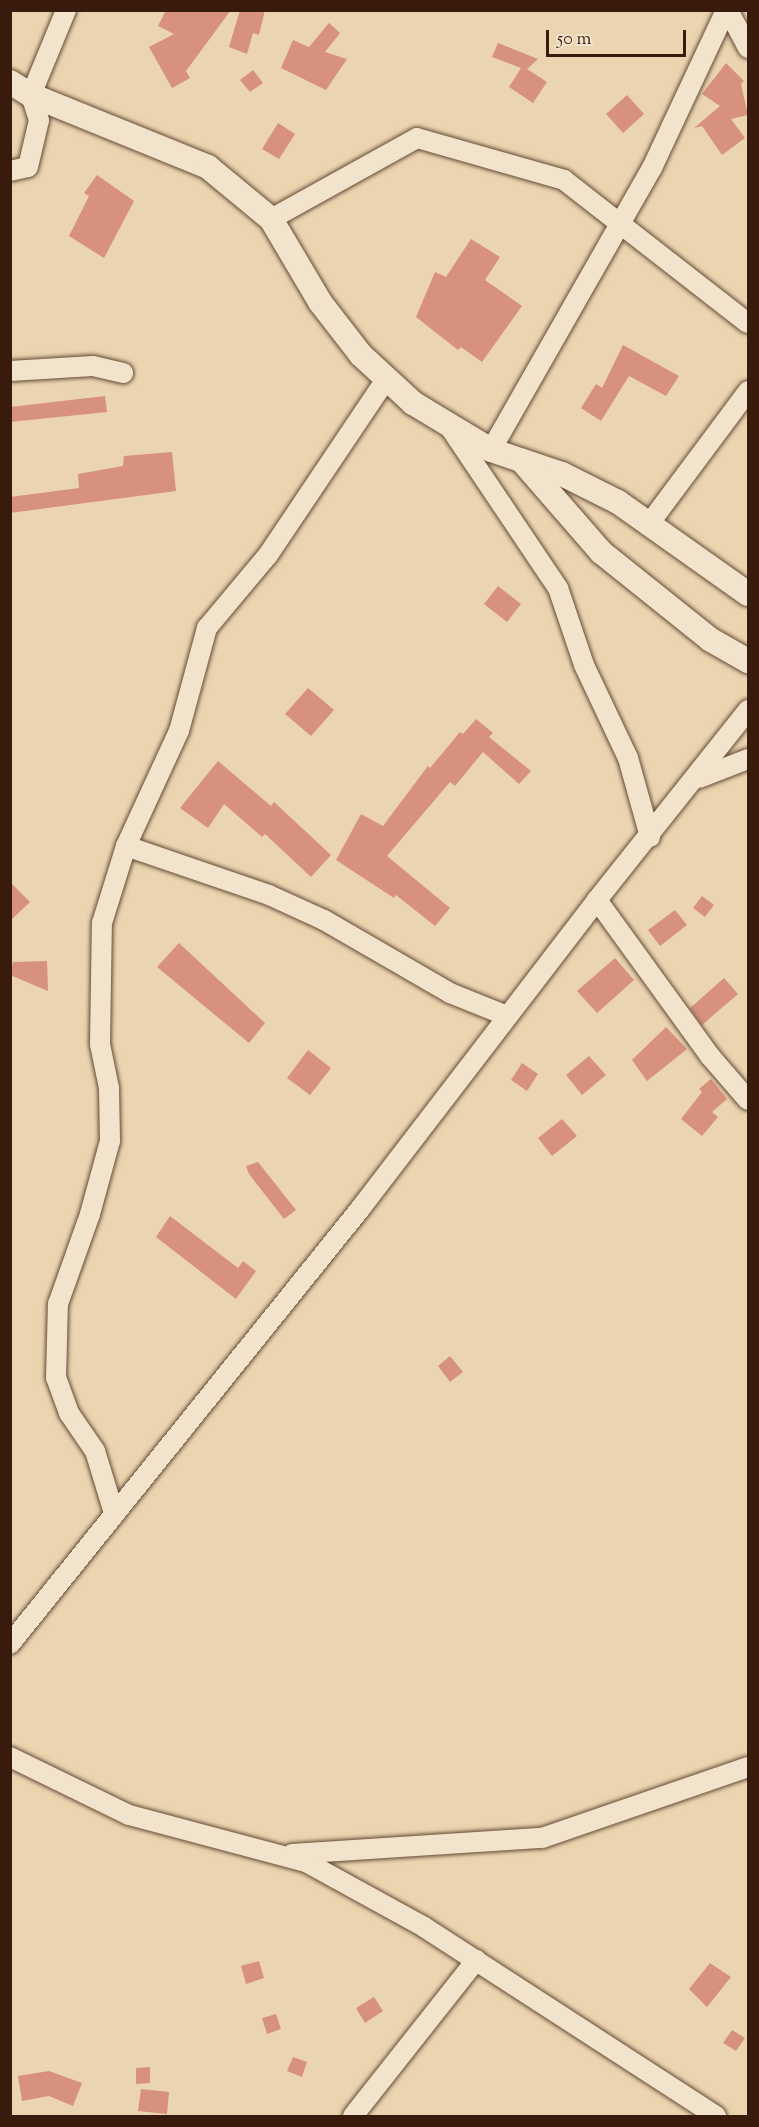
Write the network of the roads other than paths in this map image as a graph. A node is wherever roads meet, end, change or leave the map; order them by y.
1 (66, 10) edge
2 (727, 10) edge
3 (748, 48) edge
4 (10, 82) edge
5 (31, 95) junction
6 (10, 171) edge
7 (271, 219) junction
8 (621, 224) junction
9 (748, 323) edge
10 (10, 371) edge
11 (123, 374) dead end
12 (387, 378) junction
13 (748, 391) edge
14 (451, 429) junction
15 (491, 450) junction
16 (520, 460) junction
17 (649, 524) junction
18 (748, 594) edge
19 (748, 661) edge
20 (748, 710) edge
21 (748, 759) edge
22 (694, 780) junction
23 (651, 837) junction
24 (126, 846) junction
25 (597, 900) junction
26 (507, 1016) junction
27 (748, 1100) edge
28 (114, 1513) junction
29 (10, 1644) edge
30 (10, 1757) edge
31 (748, 1767) edge
32 (280, 1855) junction
33 (476, 1960) junction
34 (354, 2116) edge
35 (717, 2116) edge

1 - 5 street
2 - 3 street
2 - 8 street
4 - 5 street
5 - 6 street
5 - 7 street
7 - 8 street
7 - 12 street
8 - 9 street
8 - 15 street
10 - 11 street
12 - 14 street
12 - 24 street
13 - 17 street
14 - 15 street
14 - 23 street
15 - 16 street
16 - 17 street
16 - 19 street
17 - 18 street
20 - 22 street
21 - 22 street
22 - 23 street
23 - 25 street
24 - 26 street
24 - 28 street
25 - 26 street
25 - 27 street
26 - 28 street
28 - 29 street
30 - 32 street
31 - 32 street
32 - 33 street
33 - 34 street
33 - 35 street

